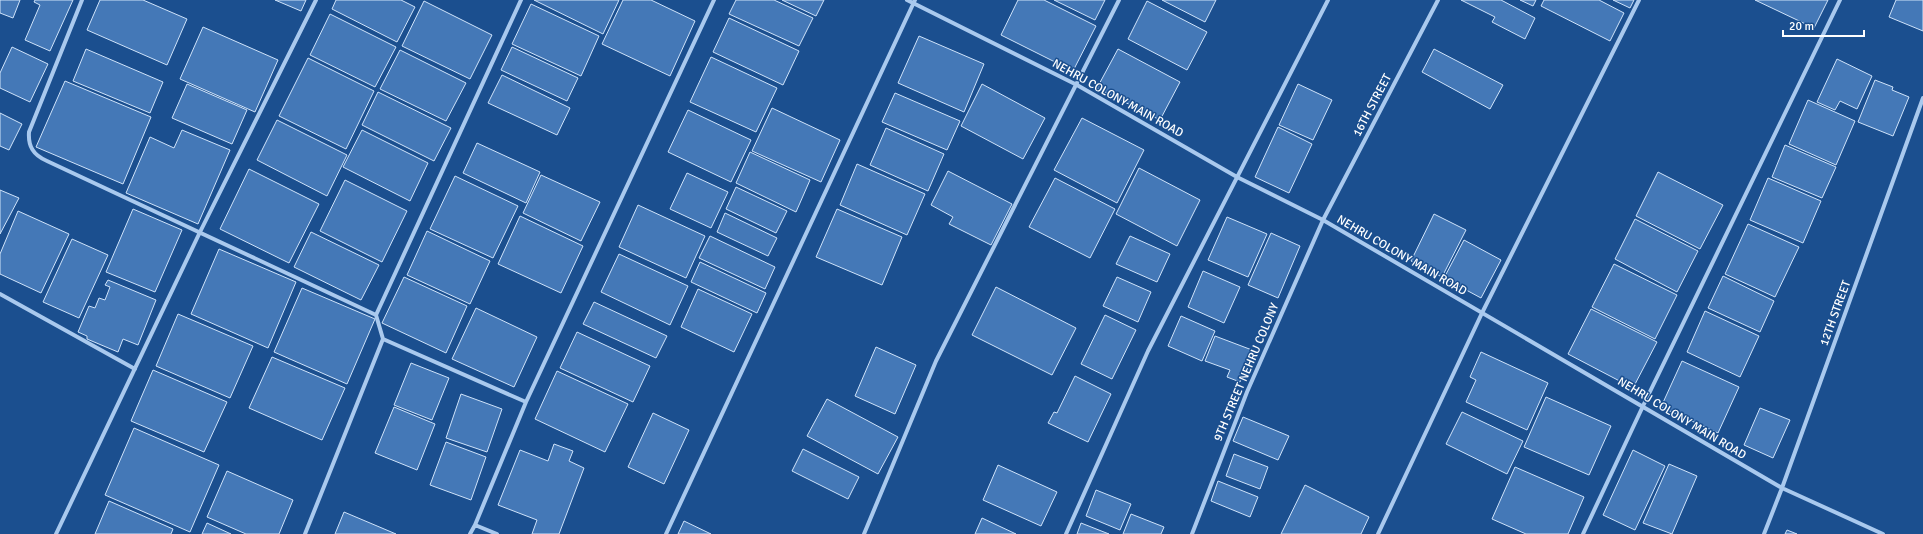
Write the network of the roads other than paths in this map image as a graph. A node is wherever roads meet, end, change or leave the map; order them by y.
1 (82, 0) edge
2 (316, 0) edge
3 (521, 0) edge
4 (714, 0) edge
5 (907, 0) edge
6 (1119, 0) edge
7 (1328, 0) edge
8 (1438, 0) edge
9 (1639, 0) edge
10 (1840, 0) edge
11 (914, 2) edge
12 (1076, 85) junction
13 (1923, 98) edge
14 (1237, 177) junction
15 (1323, 220) junction
16 (200, 232) junction
17 (0, 294) edge
18 (1482, 313) junction
19 (376, 314) junction
20 (383, 339) junction
21 (135, 369) junction
22 (526, 402) junction
23 (1643, 406) junction
24 (1782, 488) junction
25 (475, 524) junction
26 (56, 534) edge
27 (305, 534) edge
28 (470, 534) edge
29 (497, 534) edge
30 (666, 534) edge
31 (864, 534) edge
32 (1066, 534) edge
33 (1192, 534) edge
34 (1378, 534) edge
35 (1583, 534) edge
36 (1764, 534) edge
37 (1883, 534) edge

1 - 16 street
2 - 16 street
3 - 19 street
4 - 22 street
5 - 11 street, NEHRU COLONY MAIN ROAD
6 - 12 street
7 - 14 street
8 - 15 street, 16TH STREET
9 - 18 street
10 - 23 street
11 - 12 street, NEHRU COLONY MAIN ROAD
11 - 30 street
12 - 14 street, NEHRU COLONY MAIN ROAD
12 - 31 street
13 - 24 street, 12TH STREET
14 - 15 street, NEHRU COLONY MAIN ROAD
14 - 32 street
15 - 18 street, NEHRU COLONY MAIN ROAD
15 - 33 street, 9TH STREET NEHRU COLONY
16 - 19 street
16 - 21 street
17 - 21 street
18 - 23 street, NEHRU COLONY MAIN ROAD
18 - 34 street
19 - 20 street
20 - 22 street
20 - 27 street
21 - 26 street
22 - 25 street
23 - 24 street, NEHRU COLONY MAIN ROAD
23 - 35 street
24 - 36 street, 12TH STREET
24 - 37 street, NEHRU COLONY MAIN ROAD
25 - 28 street
25 - 29 street

